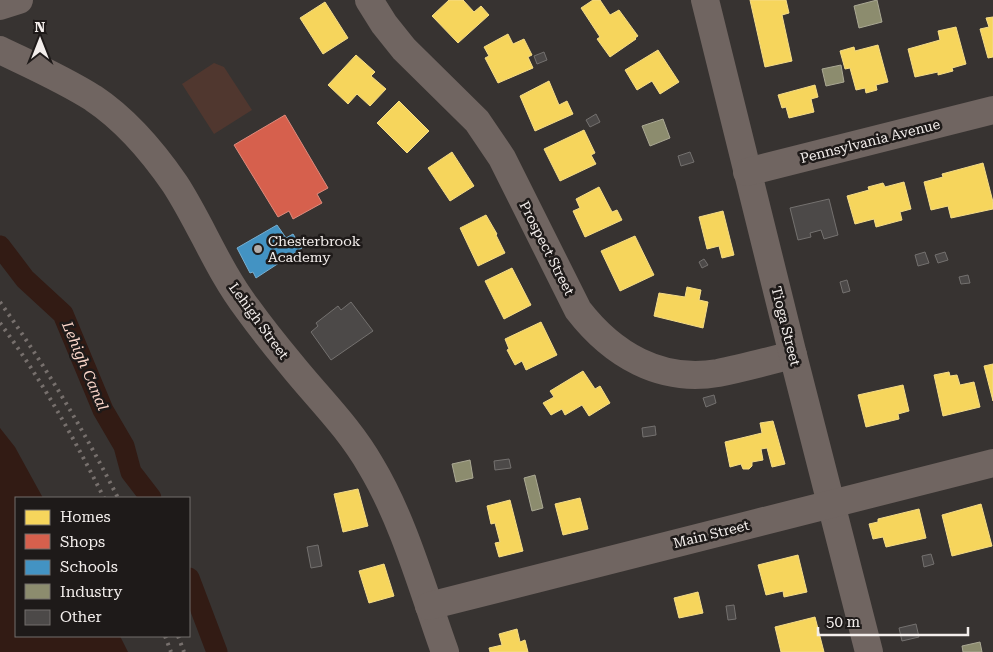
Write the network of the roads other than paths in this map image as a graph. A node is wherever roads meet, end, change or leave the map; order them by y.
1 (19, 0) edge
2 (369, 0) edge
3 (705, 0) edge
4 (0, 6) edge
5 (0, 50) edge
6 (993, 110) edge
7 (747, 172) junction
8 (793, 355) junction
9 (993, 463) edge
10 (831, 504) junction
11 (429, 606) junction
12 (445, 652) edge
13 (869, 652) edge

1 - 4 street
2 - 8 street, Prospect Street
3 - 7 street, Tioga Street
5 - 11 street, Lehigh Street
6 - 7 street, Pennsylvania Avenue
7 - 8 street, Tioga Street
8 - 10 street, Tioga Street
9 - 10 street, Main Street
10 - 11 street, Main Street
10 - 13 street, Tioga Street
11 - 12 street, Lehigh Street

